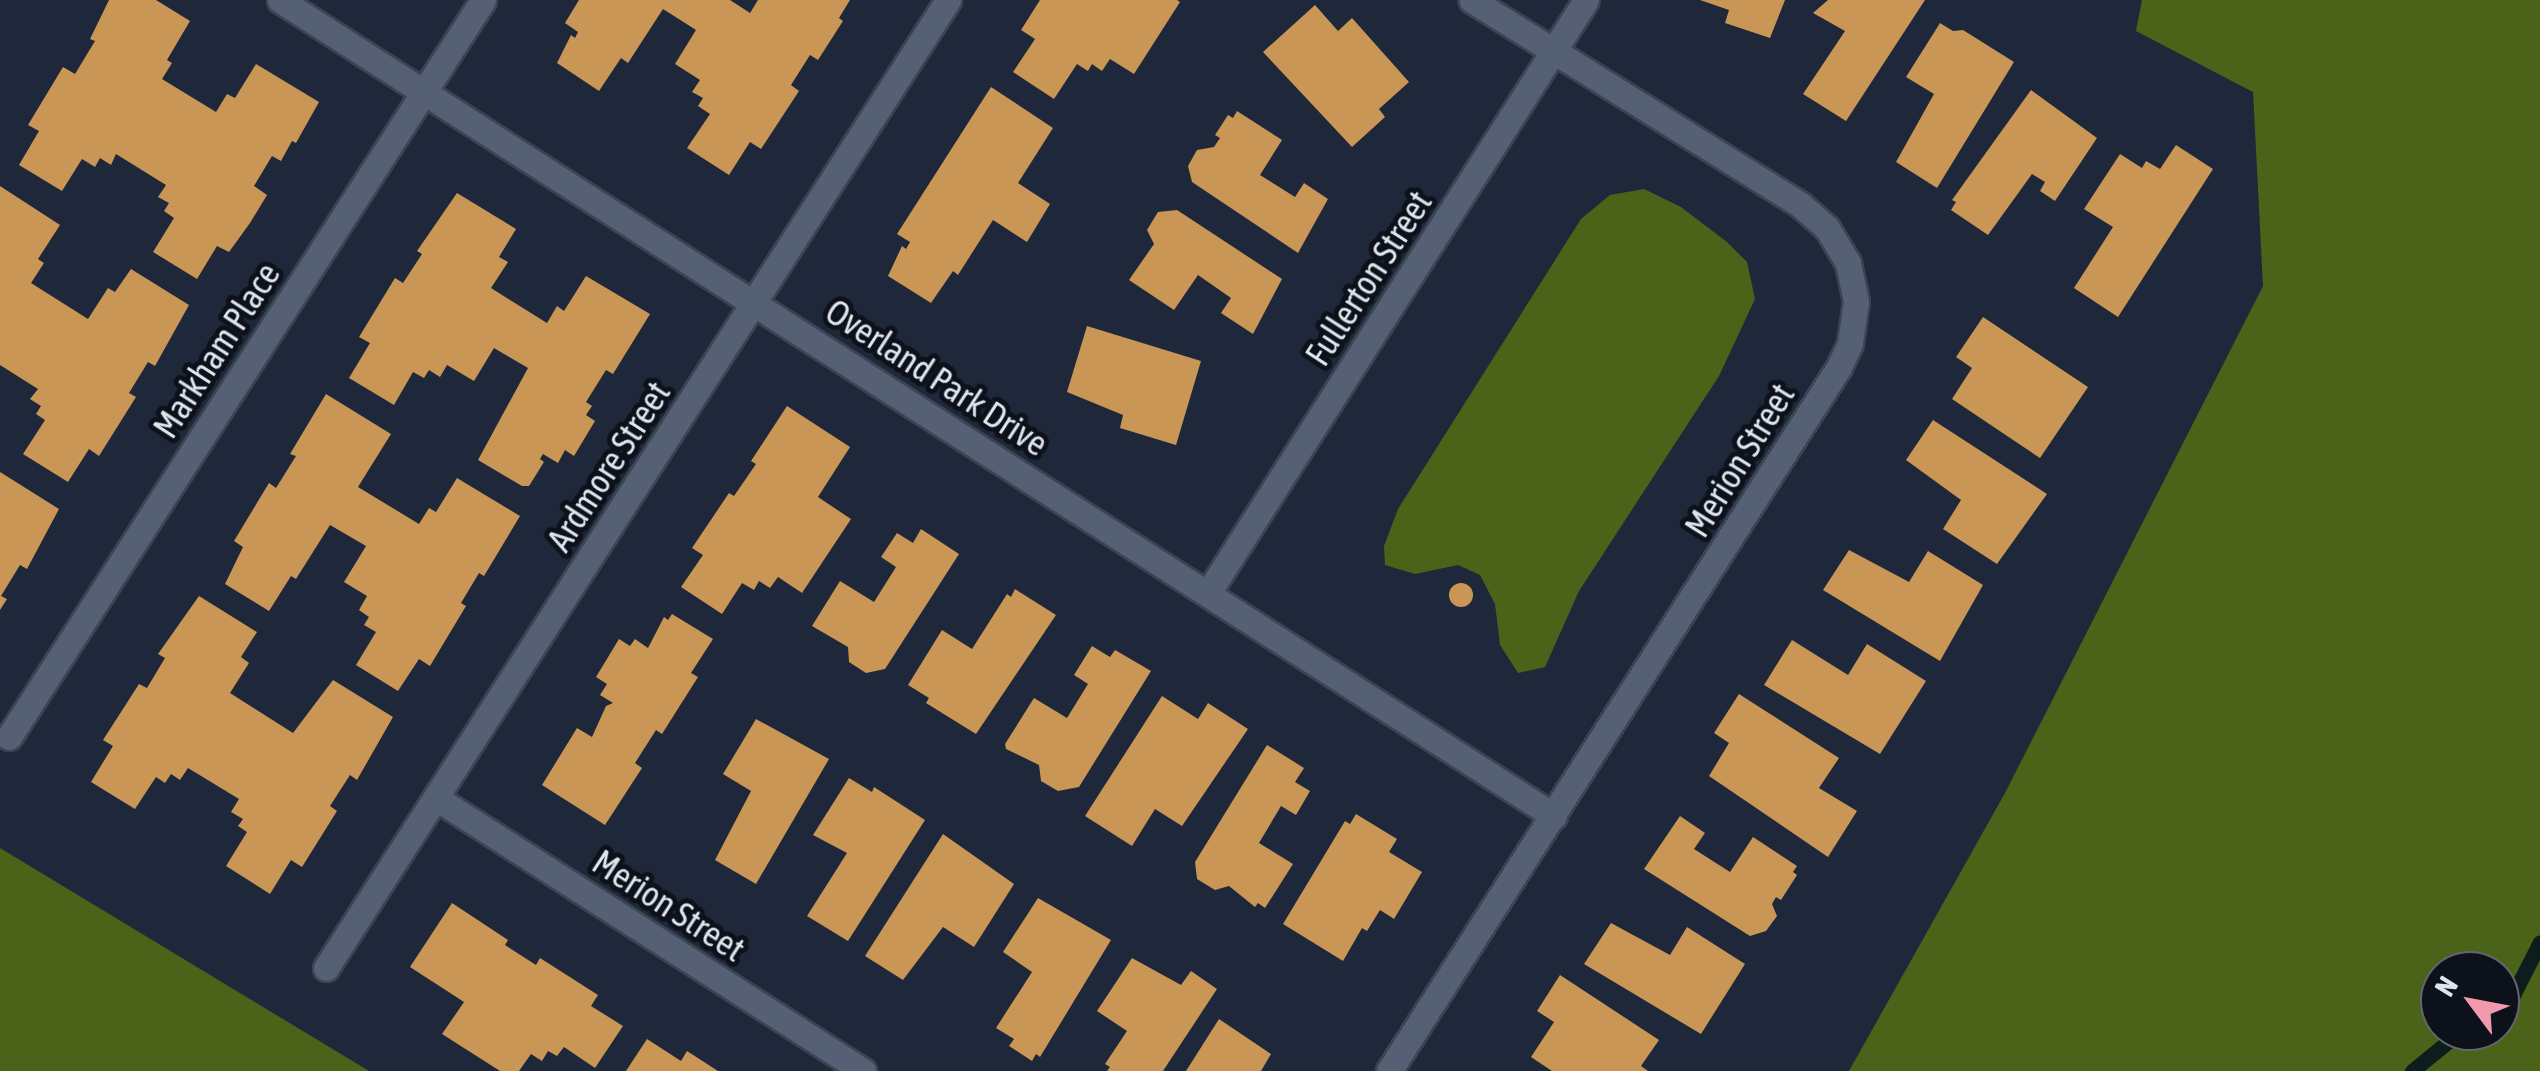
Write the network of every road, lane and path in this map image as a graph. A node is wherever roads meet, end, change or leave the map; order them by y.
1 (280, 0) edge
2 (482, 0) edge
3 (948, 0) edge
4 (1472, 0) edge
5 (1586, 0) edge
6 (1554, 52) junction
7 (424, 92) junction
8 (755, 301) junction
9 (1208, 594) junction
10 (9, 738) dead end
11 (436, 798) junction
12 (1554, 816) junction
13 (326, 968) dead end
14 (863, 1071) edge
15 (1390, 1071) edge

1 - 7 street, Overland Park Drive
2 - 7 street, Markham Place
3 - 8 street, Ardmore Street
4 - 6 street, Merion Street
5 - 6 street, Fullerton Street
6 - 9 street, Fullerton Street
6 - 12 street, Merion Street
7 - 8 street, Overland Park Drive
7 - 10 street, Markham Place
8 - 9 street, Overland Park Drive
8 - 11 street, Ardmore Street
9 - 12 street, Overland Park Drive
11 - 13 street, Ardmore Street
11 - 14 street, Merion Street
12 - 15 street, Merion Street

